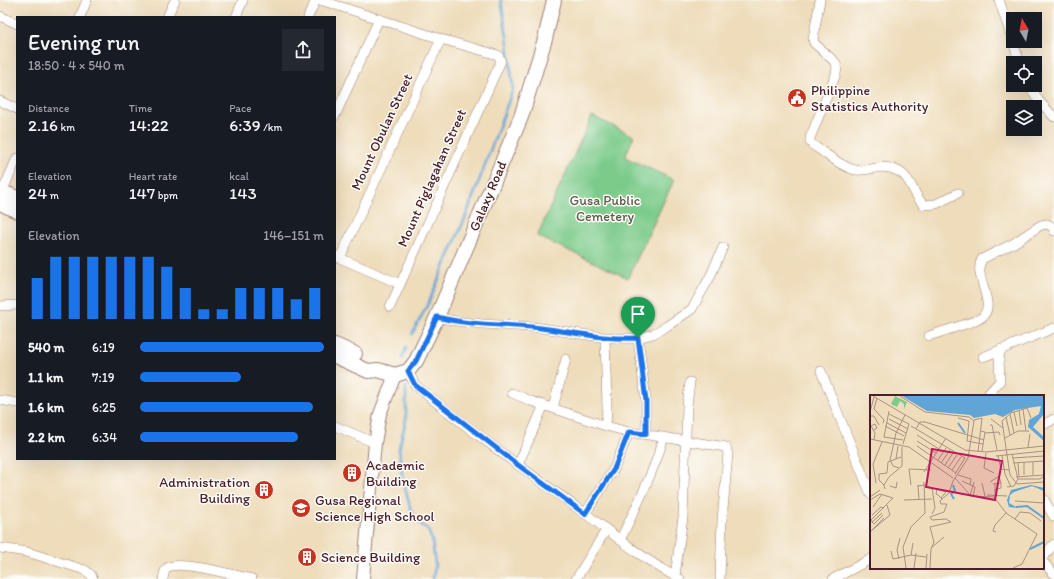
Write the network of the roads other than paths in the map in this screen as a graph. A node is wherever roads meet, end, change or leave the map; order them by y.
1 (87, 0) edge
2 (175, 0) edge
3 (242, 0) edge
4 (316, 0) edge
5 (320, 0) edge
6 (554, 0) edge
7 (820, 0) edge
8 (999, 0) edge
9 (0, 16) edge
10 (80, 16) edge
11 (167, 16) edge
12 (236, 16) edge
13 (308, 16) edge
14 (379, 19) junction
15 (16, 24) edge
16 (441, 39) junction
17 (1018, 56) edge
18 (1033, 92) edge
19 (0, 101) edge
20 (16, 109) edge
21 (336, 114) edge
22 (1054, 117) edge
23 (16, 160) edge
24 (958, 194) dead end
25 (1, 196) edge
26 (16, 198) edge
27 (16, 210) edge
28 (1054, 231) edge
29 (723, 247) dead end
30 (337, 257) edge
31 (400, 284) junction
32 (16, 305) edge
33 (0, 306) edge
34 (390, 307) dead end
35 (437, 317) junction
36 (1054, 328) edge
37 (929, 336) dead end
38 (605, 338) junction
39 (638, 338) junction
40 (336, 345) edge
41 (1001, 349) junction
42 (336, 356) edge
43 (983, 357) dead end
44 (566, 359) dead end
45 (378, 370) junction
46 (408, 371) junction
47 (821, 371) dead end
48 (394, 375) junction
49 (690, 382) dead end
50 (512, 393) dead end
51 (989, 395) edge
52 (0, 400) edge
53 (16, 403) edge
54 (549, 406) junction
55 (1054, 419) edge
56 (1044, 424) edge
57 (336, 426) edge
58 (606, 426) junction
59 (629, 432) junction
60 (646, 434) junction
61 (664, 437) junction
62 (686, 440) junction
63 (375, 443) junction
64 (518, 465) junction
65 (870, 493) edge
66 (1046, 499) edge
67 (585, 514) junction
68 (1054, 517) edge
69 (606, 530) junction
70 (620, 540) junction
71 (1054, 546) edge
72 (0, 548) edge
73 (1044, 556) edge
74 (870, 560) edge
75 (1044, 563) edge
76 (1054, 574) edge
77 (224, 576) edge
78 (678, 578) edge
79 (93, 579) edge
80 (163, 579) edge
81 (252, 579) edge
82 (363, 579) edge
83 (576, 579) edge
84 (720, 579) edge
85 (833, 579) edge

1 - 10 street
2 - 11 street
3 - 12 street
4 - 13 street
5 - 14 street
6 - 35 main road, Galaxy Road
7 - 24 street
8 - 17 street
9 - 15 street
14 - 16 street
14 - 21 street
16 - 30 street, Mount Obulan Street
16 - 31 street, Mount Piglagahan Street
18 - 22 street
19 - 20 street
23 - 25 street
25 - 26 main road
25 - 27 main road
28 - 37 street
29 - 39 street
30 - 31 street
31 - 34 street, Mount Piglagahan Street
32 - 33 street
35 - 38 street
35 - 46 main road, Galaxy Road
36 - 41 street
38 - 39 street
38 - 58 street
39 - 60 street
40 - 45 main road
41 - 43 street
41 - 51 street
42 - 45 main road
44 - 54 street
45 - 48 main road
46 - 48 main road
46 - 64 street
47 - 65 street
48 - 63 main road
49 - 62 street
50 - 54 street
52 - 53 street
54 - 58 street
54 - 64 street
55 - 56 street
57 - 63 street
58 - 59 street
59 - 60 street
59 - 67 street
60 - 61 street
61 - 62 street
61 - 70 street
62 - 78 street
62 - 84 street
63 - 82 main road
64 - 67 street
66 - 68 street
67 - 69 street
69 - 70 street
69 - 83 street
70 - 78 street
71 - 73 street
72 - 79 street
74 - 85 street
75 - 76 street
77 - 80 street
77 - 81 street

